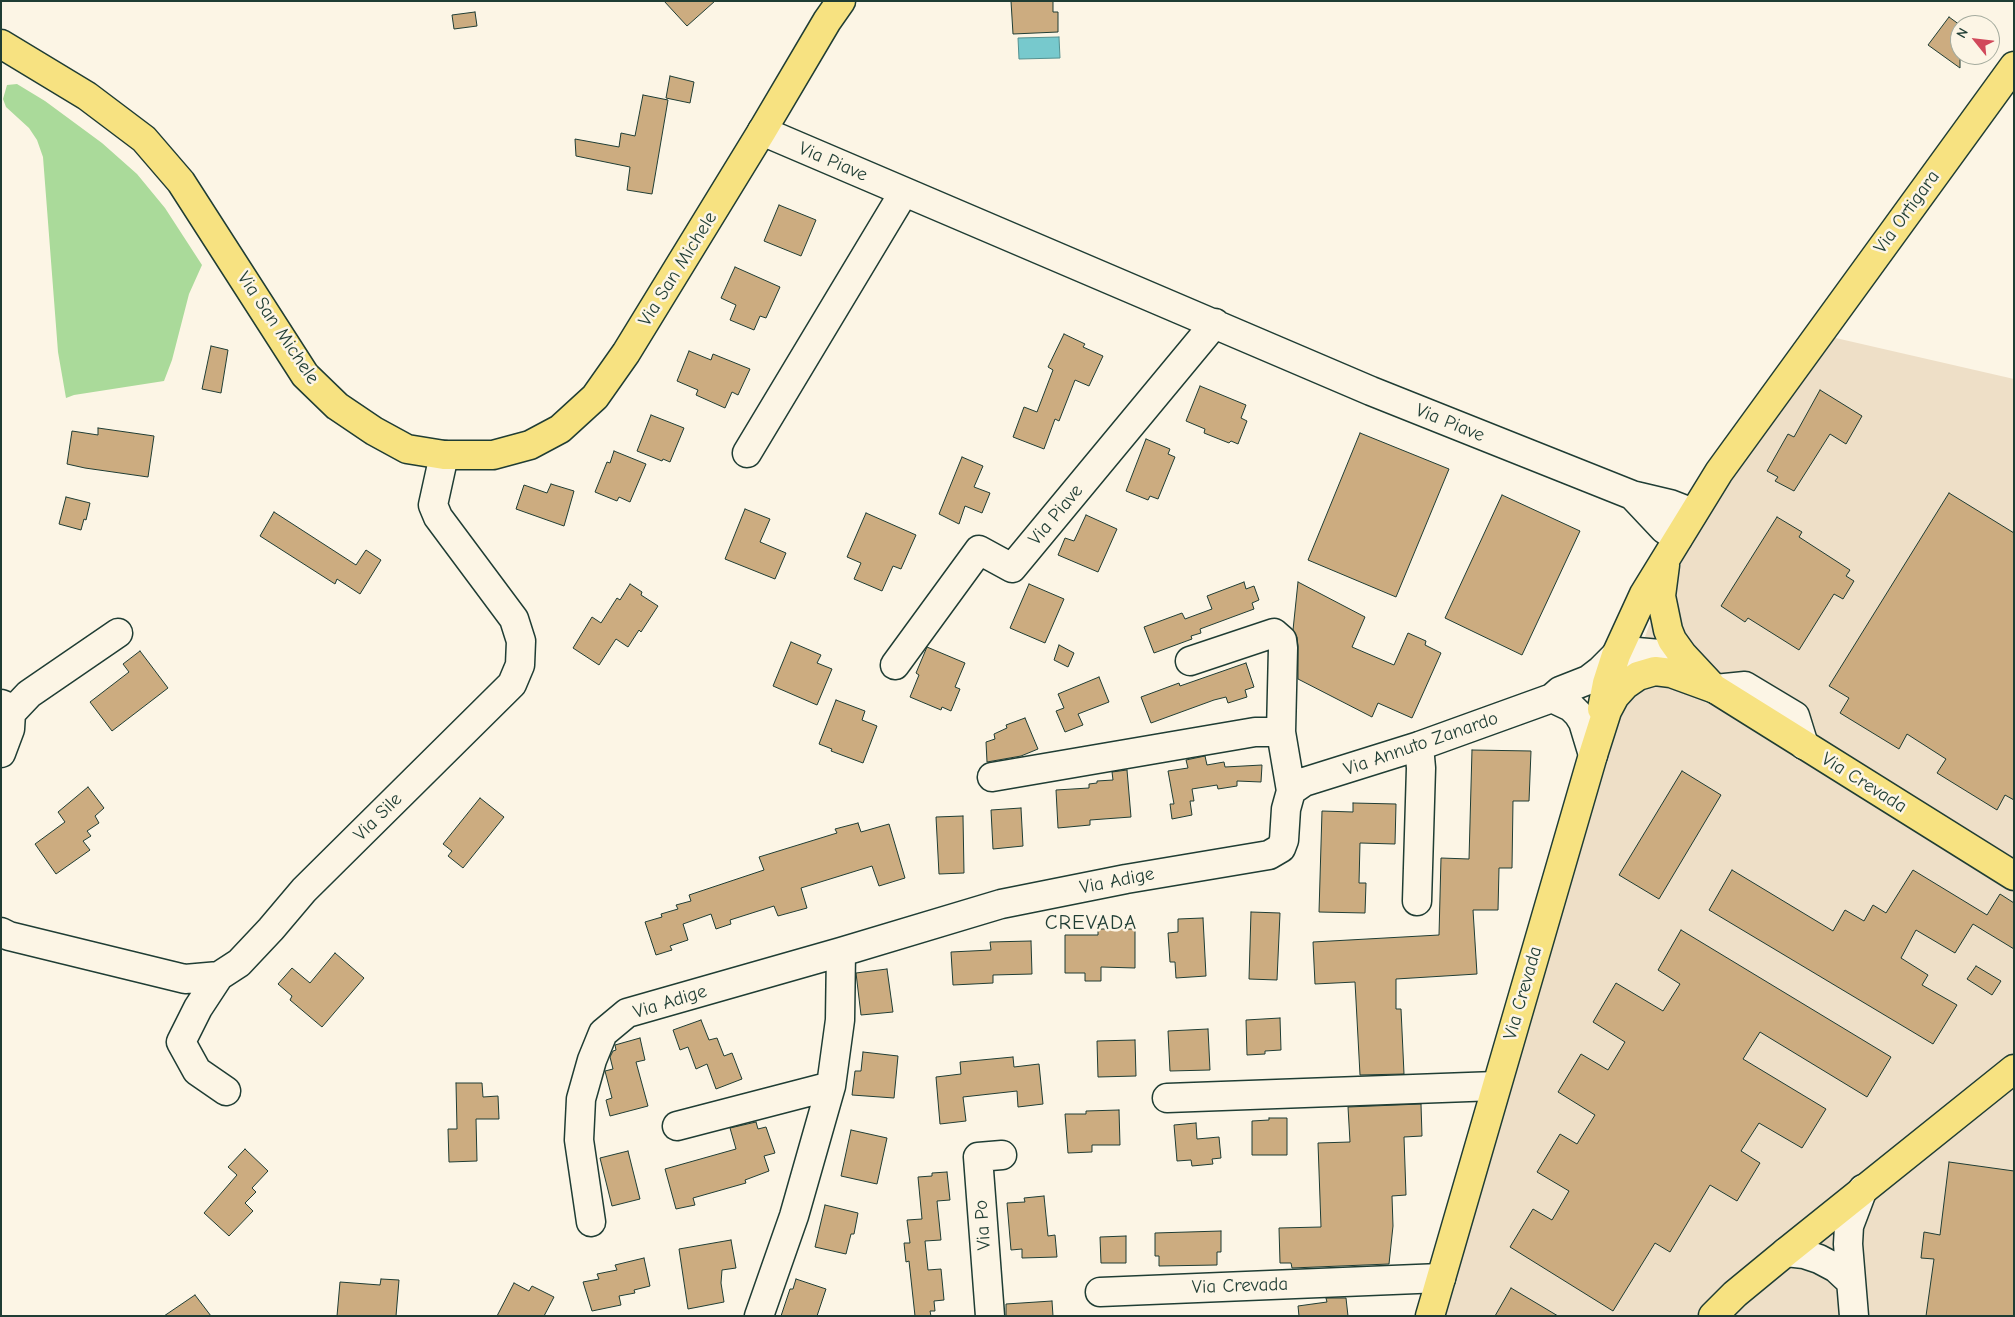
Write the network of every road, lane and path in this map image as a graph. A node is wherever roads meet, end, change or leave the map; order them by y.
1 (841, 1) edge
2 (1, 44) edge
3 (2014, 66) edge
4 (762, 132) junction
5 (904, 192) junction
6 (1215, 324) junction
7 (1801, 358) joint
8 (747, 453) dead end
9 (444, 455) junction
10 (1632, 495) junction
11 (1693, 513) junction
12 (1678, 538) junction
13 (1665, 561) junction
14 (118, 633) dead end
15 (1616, 655) junction
16 (1190, 661) dead end
17 (895, 665) dead end
18 (1715, 689) junction
19 (1552, 698) junction
20 (6, 708) edge
21 (1281, 732) junction
22 (1419, 746) junction
23 (1, 753) edge
24 (1593, 755) junction
25 (992, 778) dead end
26 (1291, 791) junction
27 (2014, 876) edge
28 (1417, 901) dead end
29 (1, 932) edge
30 (841, 952) junction
31 (219, 976) junction
32 (2014, 1069) edge
33 (831, 1086) junction
34 (1496, 1086) junction
35 (226, 1090) dead end
36 (1167, 1098) dead end
37 (677, 1126) dead end
38 (1002, 1155) dead end
39 (1863, 1189) junction
40 (590, 1222) dead end
41 (1786, 1252) junction
42 (1441, 1278) junction
43 (1852, 1282) junction
44 (1100, 1292) dead end
45 (759, 1316) edge
46 (990, 1316) edge
47 (1430, 1316) edge
48 (1713, 1316) edge
49 (1854, 1316) edge

1 - 4 main road, Via San Michele
2 - 9 main road, Via San Michele
3 - 7 main road, Via Ortigara
4 - 5 street, Via Piave
4 - 9 main road, Via San Michele
5 - 6 street, Via Piave
5 - 8 street
6 - 10 street, Via Piave
6 - 17 street, Via Piave
7 - 11 main road, Via Crevada
9 - 31 street, Via Sile
10 - 11 street, Via Piave
10 - 12 street, Via Piave
11 - 12 main road, Via Crevada
12 - 13 main road, Via Crevada
13 - 15 main road, Via Crevada
13 - 18 main road, Via Crevada
14 - 20 street
15 - 18 street, Via Crevada
15 - 19 street, Via Annuto Zanardo
15 - 24 main road, Via Crevada
16 - 21 street, Via Adige
18 - 24 main road, Via Crevada
18 - 27 main road, Via Crevada
19 - 22 street, Via Annuto Zanardo
19 - 24 street
20 - 23 street
21 - 25 street
21 - 26 street, Via Adige
22 - 26 street, Via Annuto Zanardo
22 - 28 street
24 - 34 main road, Via Crevada
26 - 30 street, Via Adige
29 - 31 street, Via Sile
30 - 33 street
30 - 40 street, Via Adige
31 - 35 street
32 - 39 main road
33 - 37 street
33 - 45 street
34 - 36 street
34 - 42 main road, Via Crevada
38 - 46 street, Via Po
39 - 41 main road
39 - 43 street
41 - 43 street
41 - 48 main road
42 - 44 street, Via Crevada
42 - 47 main road, Via Crevada
43 - 49 street

